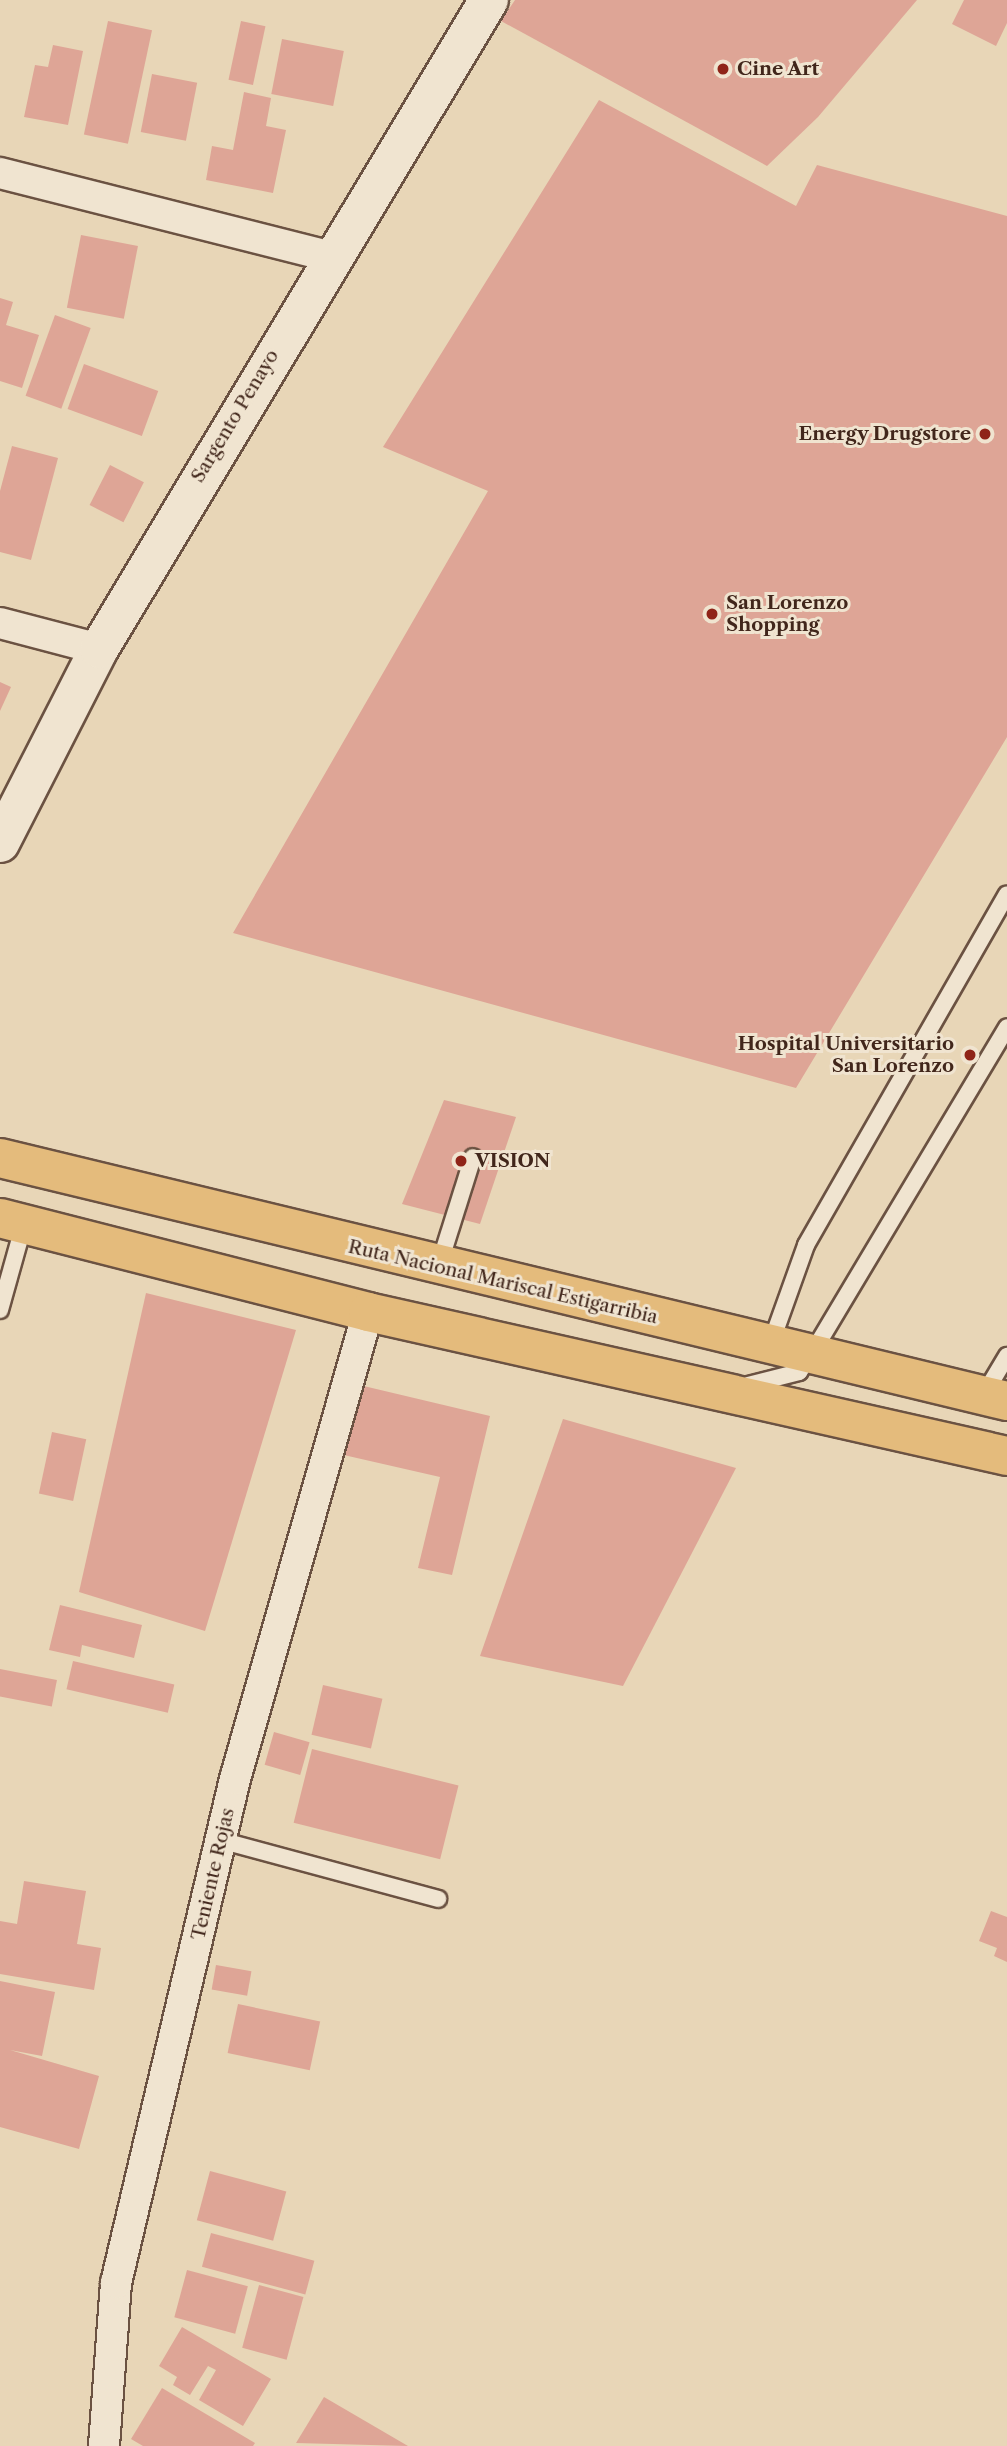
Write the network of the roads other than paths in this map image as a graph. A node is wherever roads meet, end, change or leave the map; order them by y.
1 (489, 0) edge
2 (0, 173) edge
3 (331, 257) junction
4 (0, 623) edge
5 (99, 649) junction
6 (0, 843) edge
7 (1007, 894) edge
8 (1007, 1027) edge
9 (473, 1157) dead end
10 (0, 1158) edge
11 (12, 1221) edge
12 (438, 1268) junction
13 (0, 1310) edge
14 (368, 1312) junction
15 (770, 1346) junction
16 (811, 1355) junction
17 (1007, 1356) edge
18 (704, 1387) junction
19 (995, 1399) edge
20 (1007, 1456) edge
21 (220, 1840) junction
22 (438, 1899) dead end
23 (104, 2446) edge

1 - 3 street, Sargento Penayo
2 - 3 street
3 - 5 street, Sargento Penayo
4 - 5 street
5 - 6 street, Sargento Penayo
7 - 15 lane
8 - 16 lane
9 - 12 lane
10 - 12 highway, Ruta Nacional Mariscal Estigarribia
11 - 13 lane
11 - 14 highway
12 - 15 highway, Ruta Nacional Mariscal Estigarribia
14 - 18 highway
14 - 21 street, Teniente Rojas
15 - 16 highway, Ruta Nacional Mariscal Estigarribia
16 - 18 lane
16 - 19 highway, Ruta Nacional Mariscal Estigarribia
17 - 19 lane
18 - 20 highway
21 - 22 lane
21 - 23 street, Teniente Rojas

